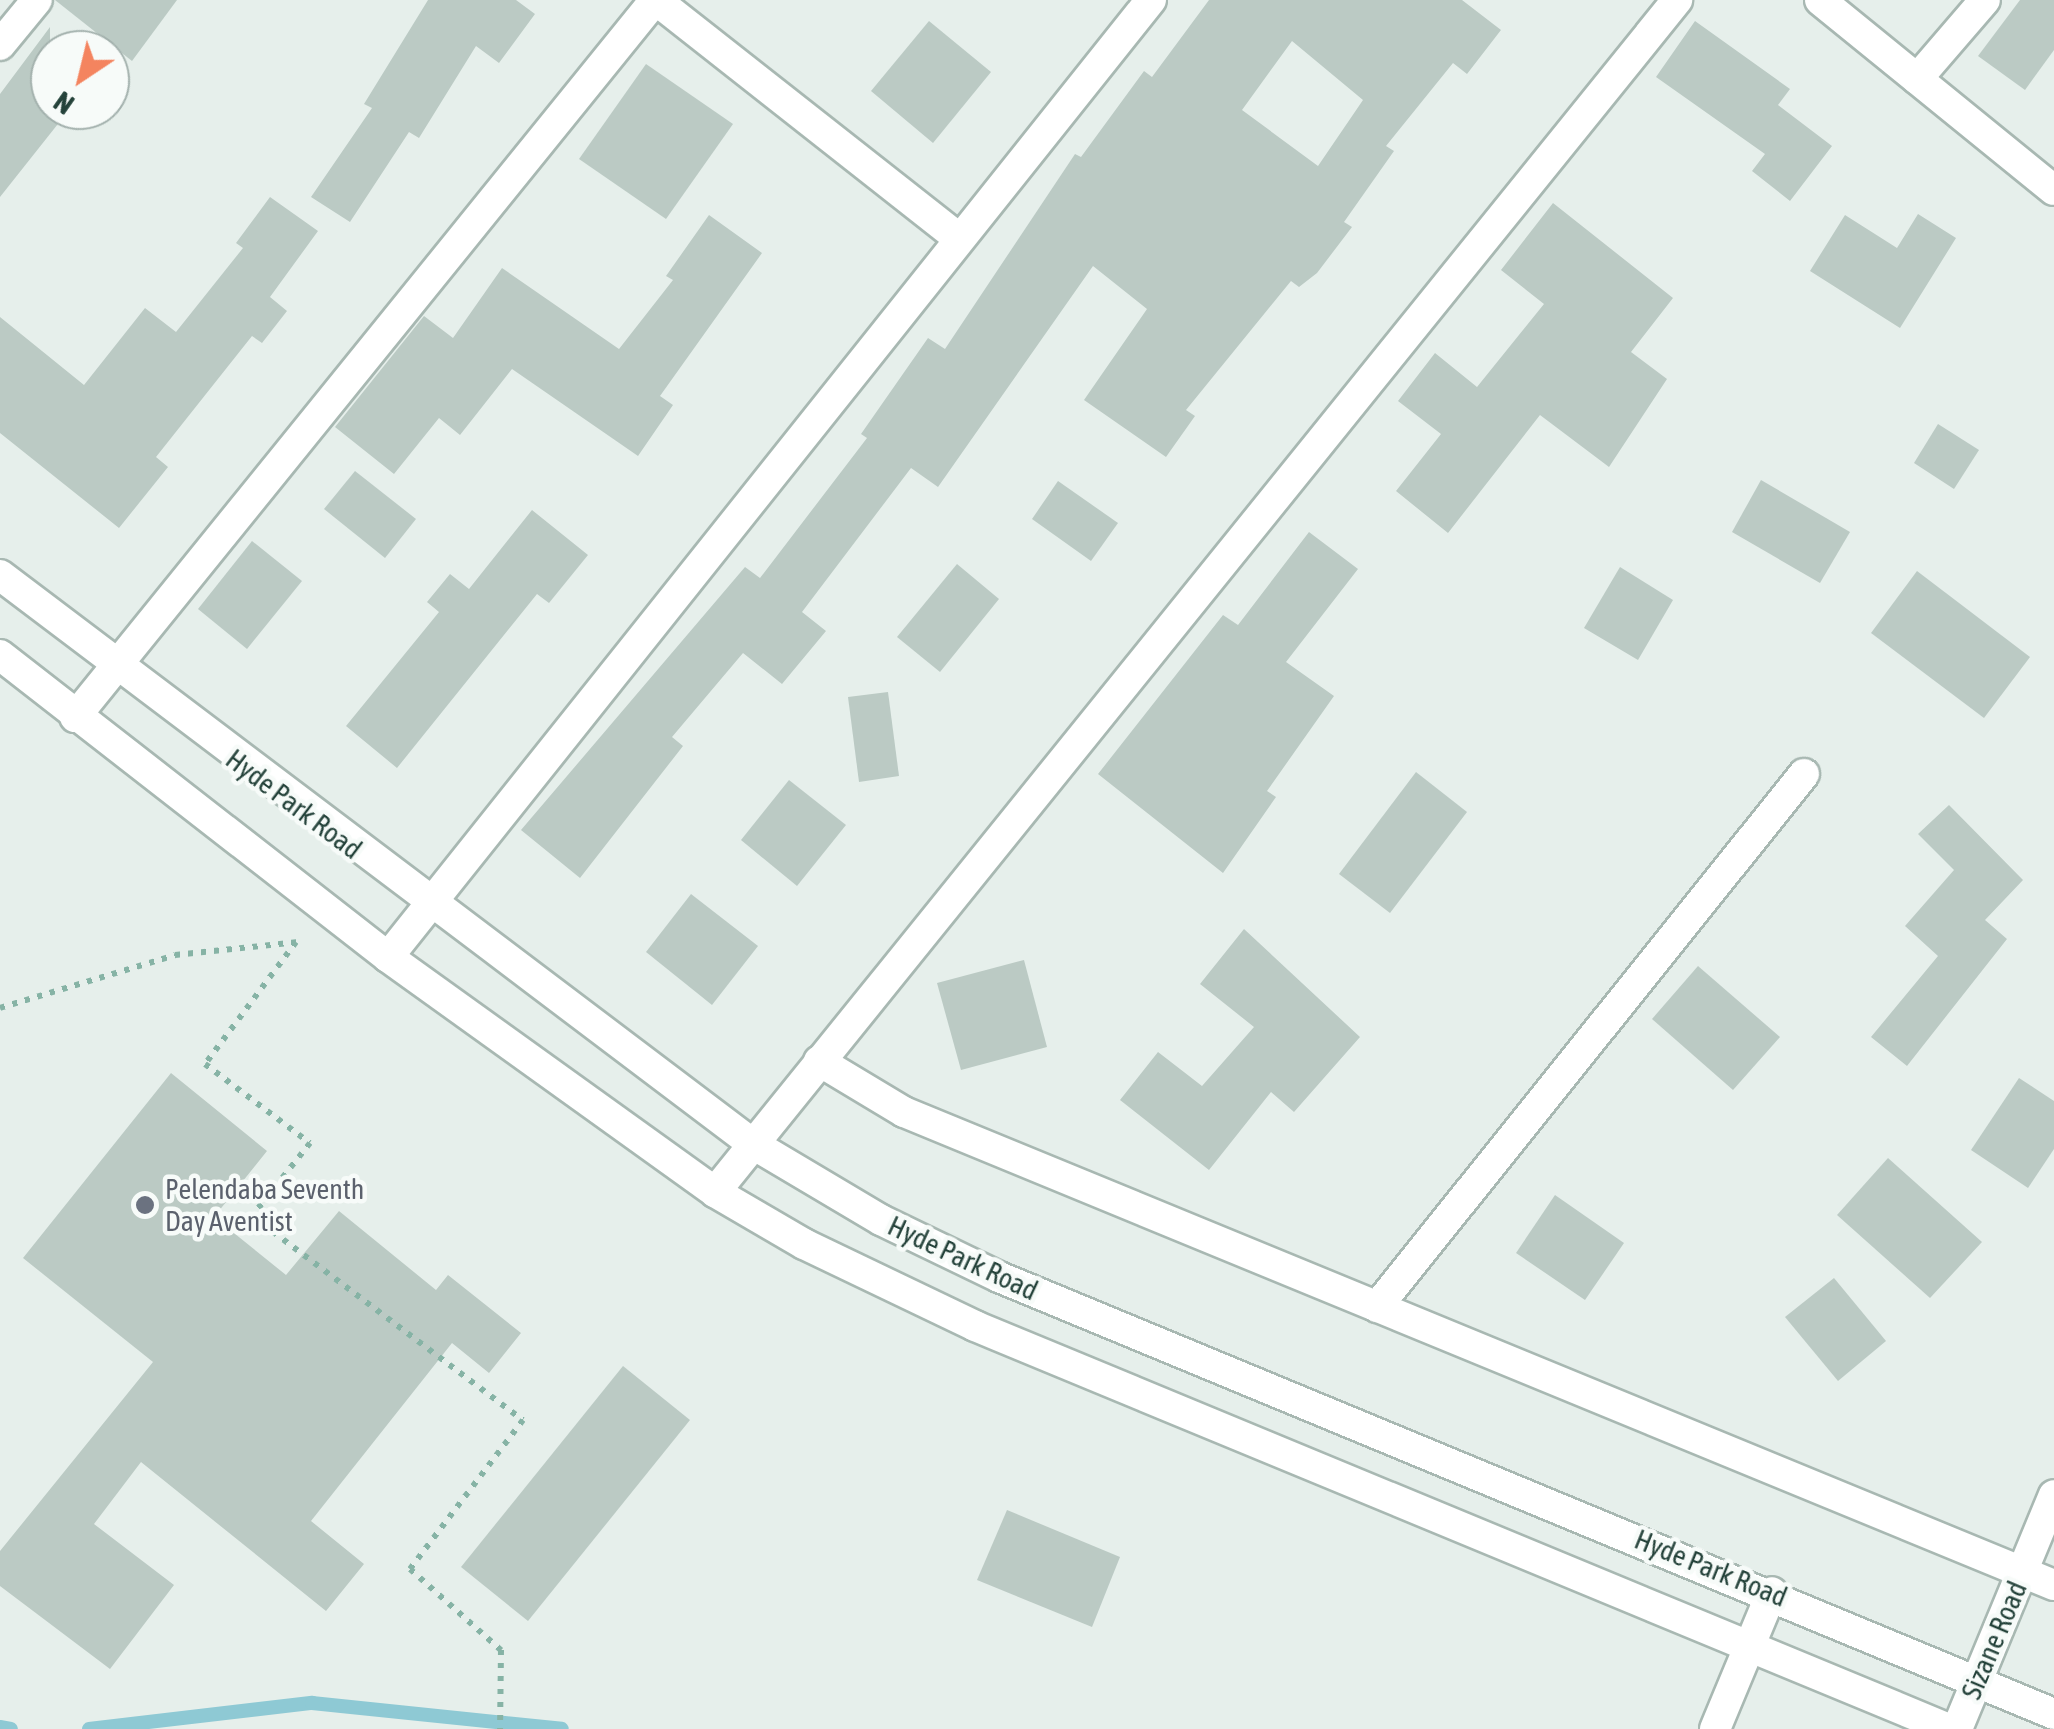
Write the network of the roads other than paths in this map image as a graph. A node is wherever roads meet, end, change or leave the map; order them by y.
1 (656, 0) edge
2 (1151, 0) edge
3 (1677, 0) edge
4 (1820, 0) edge
5 (1985, 0) edge
6 (22, 5) edge
7 (0, 45) edge
8 (1916, 78) junction
9 (2054, 190) edge
10 (958, 238) junction
11 (0, 575) edge
12 (0, 655) edge
13 (114, 668) junction
14 (75, 716) junction
15 (1804, 774) dead end
16 (430, 906) junction
17 (388, 958) junction
18 (820, 1061) junction
19 (753, 1144) junction
20 (715, 1192) junction
21 (1377, 1307) junction
22 (2054, 1495) edge
23 (2023, 1573) junction
24 (2054, 1585) edge
25 (1772, 1592) junction
26 (1748, 1648) junction
27 (1976, 1683) junction
28 (2054, 1714) edge
29 (1715, 1729) edge
30 (1949, 1729) edge
31 (1956, 1729) edge

1 - 10 street
1 - 13 street
2 - 10 street
3 - 18 street
4 - 8 street
5 - 8 street
6 - 7 street
8 - 9 street
10 - 16 street
11 - 13 street, Hyde Park Road
12 - 14 street, Hyde Park Road
13 - 14 street
13 - 16 street, Hyde Park Road
14 - 17 street, Hyde Park Road
15 - 21 street
16 - 17 street
16 - 19 street, Hyde Park Road
17 - 20 street, Hyde Park Road
18 - 19 street
18 - 21 street
19 - 20 street
19 - 25 street, Hyde Park Road
20 - 26 street, Hyde Park Road
21 - 23 street
22 - 23 street, Sizane Road
23 - 24 street
23 - 27 street, Sizane Road
25 - 26 street
25 - 27 street, Hyde Park Road
26 - 29 street
26 - 30 street, Hyde Park Road
27 - 28 street, Hyde Park Road
27 - 31 street, Sizane Road

